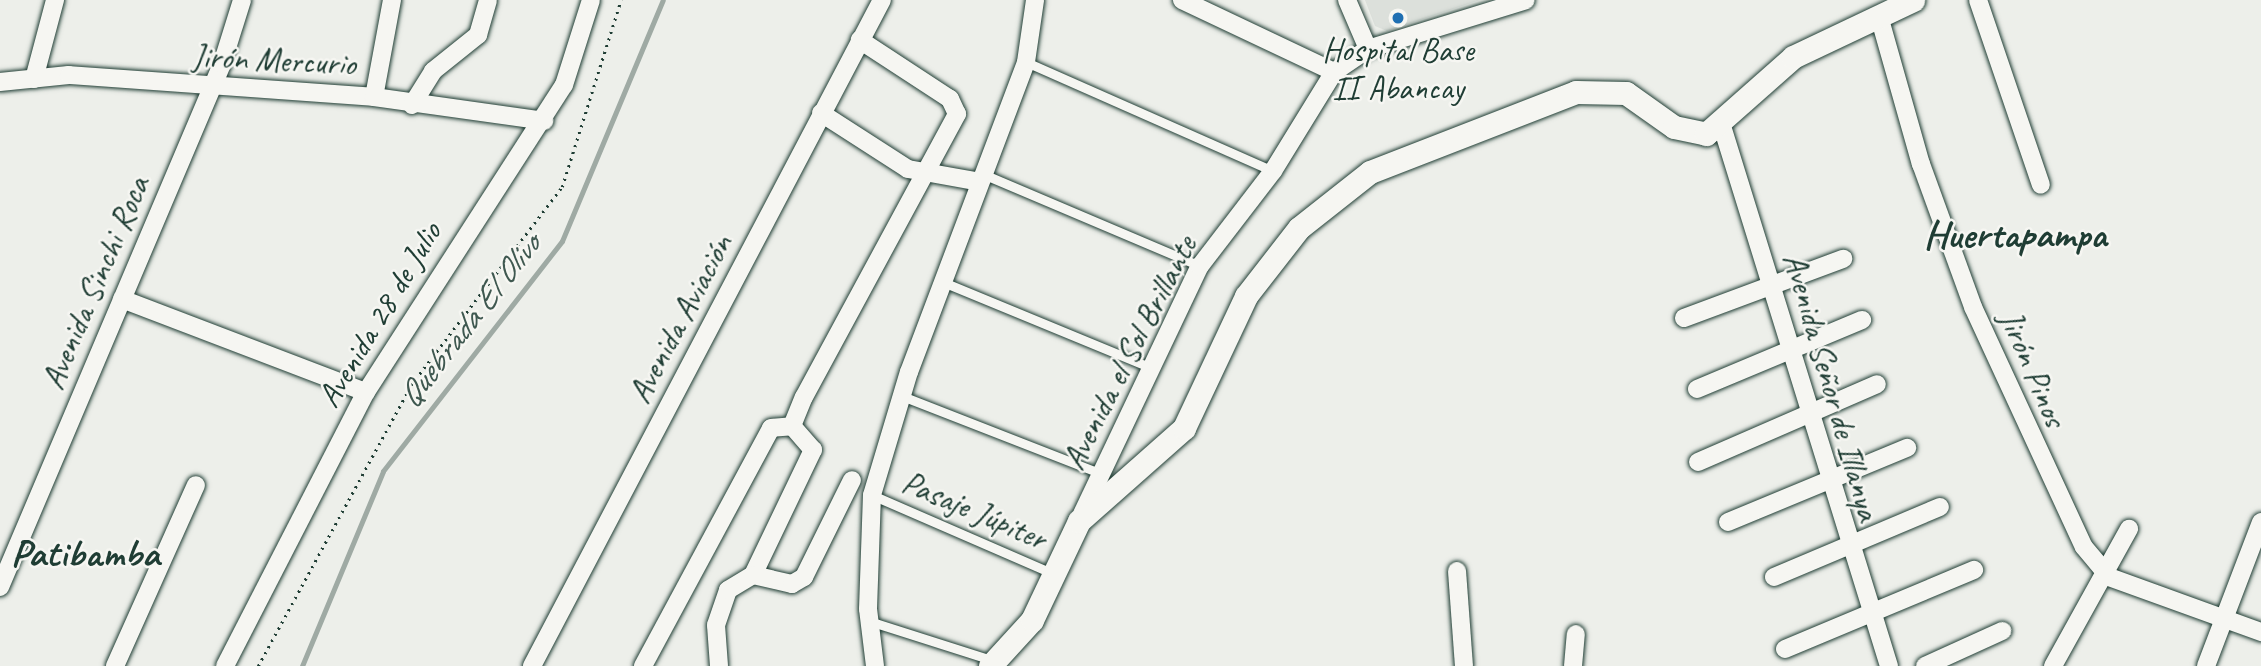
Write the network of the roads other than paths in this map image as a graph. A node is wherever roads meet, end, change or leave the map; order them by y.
1 (55, 0) edge
2 (242, 0) edge
3 (392, 0) edge
4 (488, 0) edge
5 (591, 0) edge
6 (882, 0) edge
7 (1035, 0) edge
8 (1182, 0) edge
9 (1347, 0) edge
10 (1526, 0) edge
11 (1913, 0) edge
12 (1978, 0) edge
13 (1879, 16) junction
14 (860, 40) junction
15 (1368, 49) junction
16 (1026, 62) junction
17 (1334, 72) junction
18 (34, 79) junction
19 (0, 82) edge
20 (211, 89) junction
21 (374, 97) junction
22 (412, 105) junction
23 (821, 113) junction
24 (544, 121) junction
25 (1721, 123) junction
26 (1273, 171) junction
27 (929, 172) junction
28 (981, 178) junction
29 (2041, 185) dead end
30 (1843, 259) dead end
31 (1200, 266) junction
32 (943, 282) junction
33 (1770, 285) junction
34 (122, 299) junction
35 (1684, 318) dead end
36 (1862, 320) dead end
37 (1790, 349) junction
38 (1154, 369) junction
39 (1878, 384) dead end
40 (1697, 389) dead end
41 (366, 392) junction
42 (902, 396) junction
43 (1808, 415) junction
44 (792, 426) junction
45 (1907, 448) dead end
46 (1698, 462) dead end
47 (1102, 474) junction
48 (1827, 477) junction
49 (852, 480) dead end
50 (196, 485) dead end
51 (872, 495) junction
52 (1940, 507) dead end
53 (1079, 521) junction
54 (1728, 522) dead end
55 (2261, 522) edge
56 (2129, 529) dead end
57 (1847, 547) junction
58 (1973, 570) dead end
59 (1457, 571) dead end
60 (1055, 574) junction
61 (2104, 574) junction
62 (753, 575) junction
63 (1774, 577) dead end
64 (0, 587) edge
65 (1870, 613) junction
66 (2225, 618) junction
67 (869, 621) junction
68 (2002, 631) dead end
69 (2261, 632) edge
70 (1576, 634) dead end
71 (1785, 649) dead end
72 (718, 657) edge
73 (993, 664) edge
74 (115, 666) edge
75 (225, 666) edge
76 (532, 666) edge
77 (643, 666) edge
78 (707, 666) edge
79 (875, 666) edge
80 (1464, 666) edge
81 (1573, 666) edge
82 (1889, 666) edge
83 (1925, 666) edge
84 (2053, 666) edge
85 (2206, 666) edge

1 - 18 street
2 - 20 street, Avenida Sinchi Roca
3 - 21 street
4 - 22 street
5 - 24 street, Avenida 28 de Julio
6 - 14 street, Avenida Aviación
7 - 16 street
8 - 17 street
9 - 15 street
10 - 15 street, Avenida el Sol Brillante
11 - 13 street
12 - 29 street
13 - 25 street
13 - 61 street, Jirón Pinos
14 - 23 street, Avenida Aviación
14 - 27 street
15 - 17 street, Avenida el Sol Brillante
16 - 26 lane
16 - 28 street
17 - 26 street, Avenida el Sol Brillante
18 - 19 street, Jirón Mercurio
18 - 20 street, Jirón Mercurio
20 - 21 street, Jirón Mercurio
20 - 34 street, Avenida Sinchi Roca
21 - 22 street, Jirón Mercurio
22 - 24 street, Jirón Mercurio
23 - 27 street
23 - 76 street, Avenida Aviación
24 - 41 street, Avenida 28 de Julio
25 - 33 street, Avenida Señor de Illanya
25 - 53 street
26 - 31 street, Avenida el Sol Brillante
27 - 28 street
27 - 44 street
28 - 31 lane
28 - 32 street
30 - 33 street
31 - 38 street, Avenida el Sol Brillante
32 - 38 lane
32 - 42 street
33 - 35 street
33 - 37 street, Avenida Señor de Illanya
34 - 41 street
34 - 64 street, Avenida Sinchi Roca
36 - 37 street
37 - 40 street
37 - 43 street, Avenida Señor de Illanya
38 - 47 street, Avenida el Sol Brillante
39 - 43 street
41 - 75 street, Avenida 28 de Julio
42 - 47 lane
42 - 51 street
43 - 46 street
43 - 48 street, Avenida Señor de Illanya
44 - 62 street
44 - 77 street
45 - 48 street
47 - 53 street, Avenida el Sol Brillante
48 - 54 street
48 - 57 street, Avenida Señor de Illanya
49 - 62 street
50 - 74 street
51 - 60 lane, Pasaje Júpiter
51 - 67 street
52 - 57 street
53 - 60 street
55 - 66 street
56 - 61 street
57 - 63 street
57 - 65 street, Avenida Señor de Illanya
58 - 65 street
59 - 80 street
60 - 73 street
61 - 66 street
61 - 84 street
62 - 72 street
65 - 71 street
65 - 82 street, Avenida Señor de Illanya
66 - 69 street
66 - 85 street
67 - 73 lane
67 - 79 street
68 - 83 street
70 - 81 street
72 - 78 street

